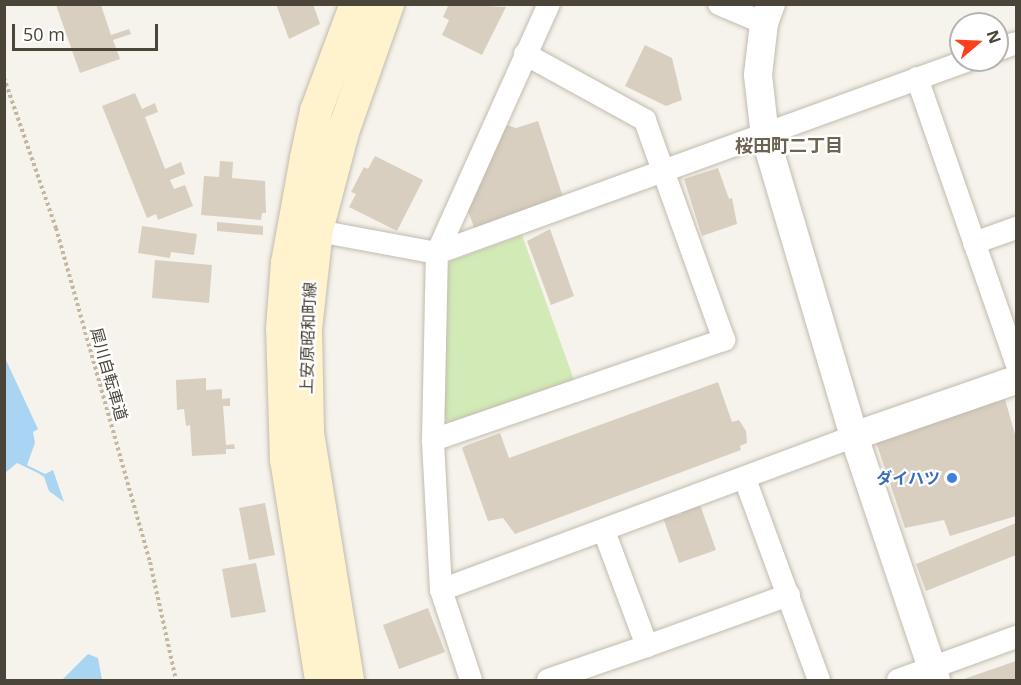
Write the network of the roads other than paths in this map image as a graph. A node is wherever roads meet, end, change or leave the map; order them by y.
1 (549, 4) edge
2 (719, 4) edge
3 (371, 8) edge
4 (767, 14) edge
5 (525, 54) junction
6 (949, 67) edge
7 (917, 78) junction
8 (765, 136) junction
9 (665, 172) junction
10 (305, 228) junction
11 (1017, 228) edge
12 (974, 243) junction
13 (437, 253) junction
14 (1017, 362) edge
15 (1017, 380) edge
16 (854, 436) junction
17 (433, 440) junction
18 (745, 479) junction
19 (604, 531) junction
20 (441, 590) junction
21 (789, 594) junction
22 (1017, 637) edge
23 (646, 646) junction
24 (934, 674) edge
25 (321, 681) edge
26 (348, 681) edge
27 (471, 681) edge
28 (548, 681) edge
29 (819, 681) edge
30 (898, 681) edge

1 - 5 street
2 - 4 street
3 - 10 main road, 上安原昭和町線
4 - 8 street
5 - 9 street
5 - 13 street
6 - 7 street
7 - 8 street
7 - 12 street
8 - 9 street
8 - 16 street
9 - 13 street
9 - 17 street
10 - 13 street
10 - 25 main road, 上安原昭和町線
10 - 26 main road, 上安原昭和町線
11 - 12 street
12 - 14 street
13 - 17 street
15 - 16 street
16 - 18 street
16 - 24 street
17 - 20 street
18 - 19 street
18 - 21 street
19 - 20 street
19 - 23 street
20 - 27 street
21 - 23 street
21 - 29 street
22 - 24 street
23 - 28 street
24 - 30 street

